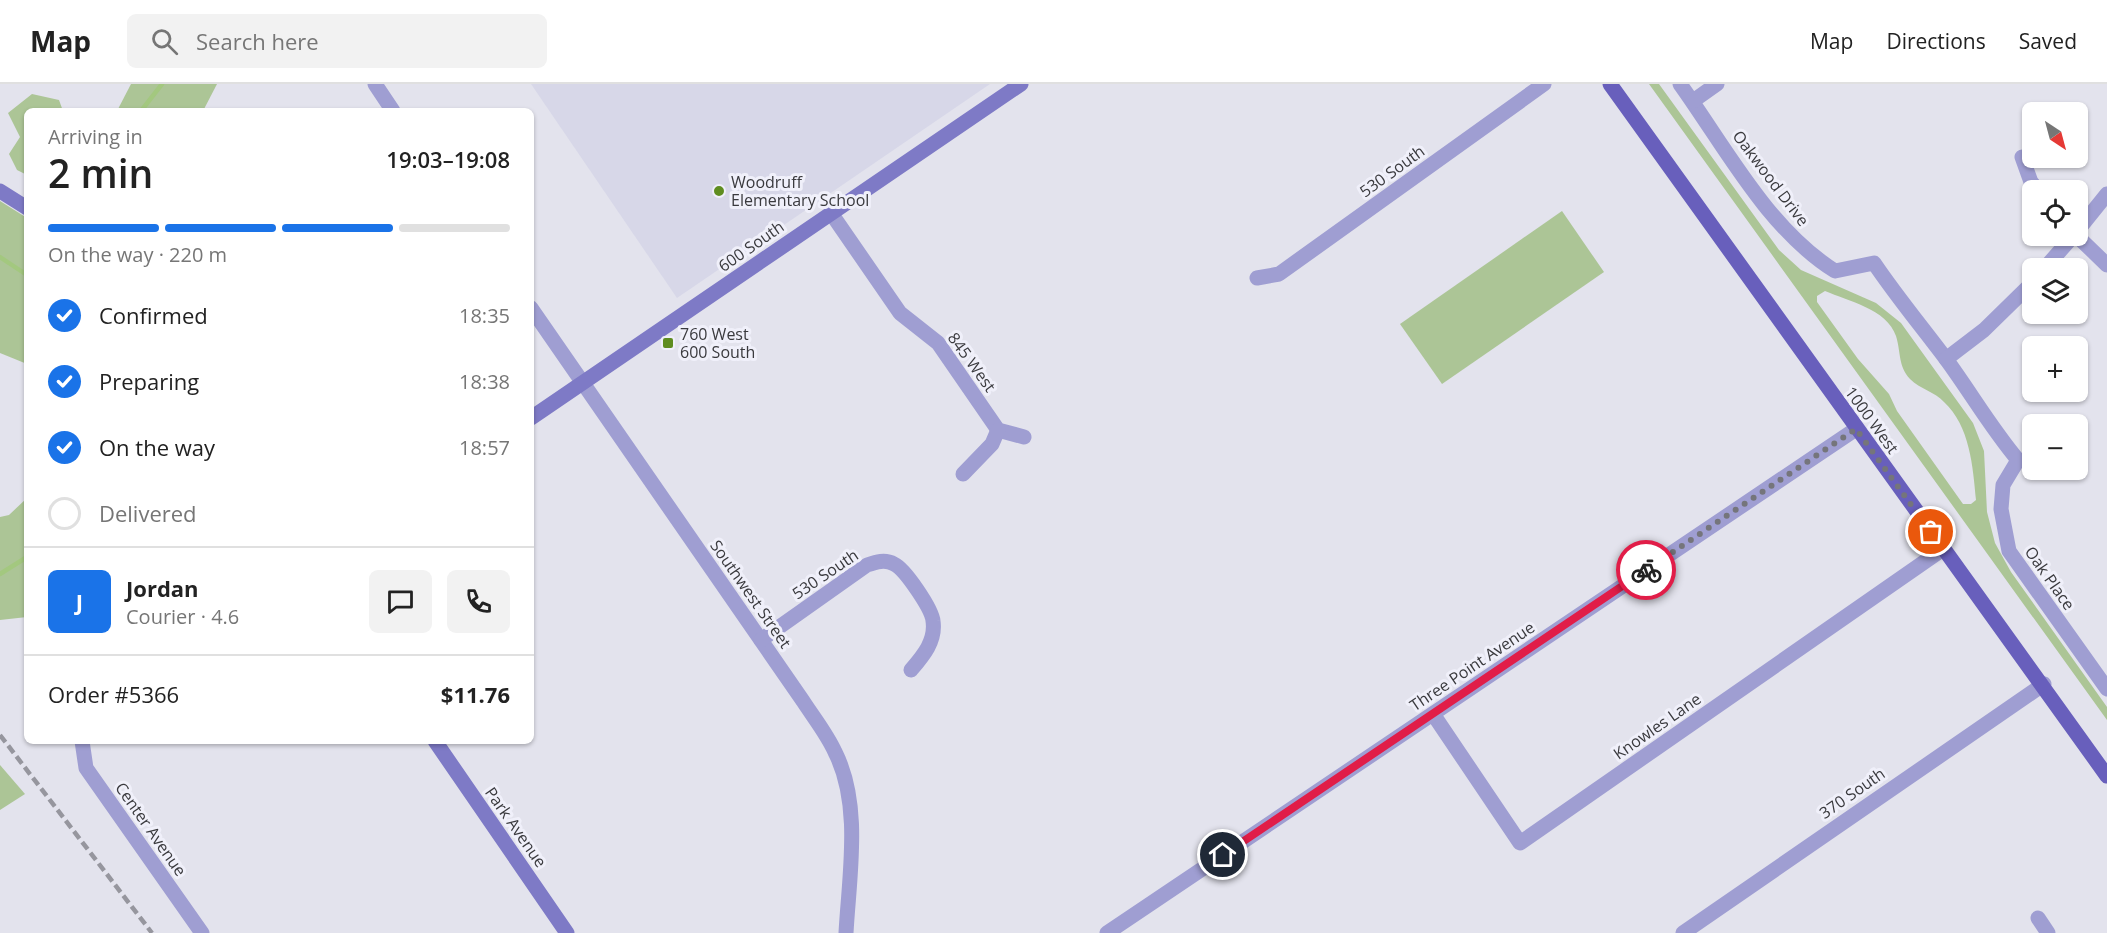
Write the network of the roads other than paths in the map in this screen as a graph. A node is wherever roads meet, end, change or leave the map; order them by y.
1 (375, 84) edge
2 (1021, 84) edge
3 (1544, 84) edge
4 (1610, 84) edge
5 (1680, 84) edge
6 (1717, 84) edge
7 (1693, 101) junction
8 (391, 108) edge
9 (0, 191) edge
10 (2107, 194) edge
11 (24, 206) edge
12 (831, 213) junction
13 (2088, 218) edge
14 (2066, 246) edge
15 (2086, 246) edge
16 (2054, 258) edge
17 (2107, 265) edge
18 (1257, 278) dead end
19 (2022, 293) edge
20 (534, 312) edge
21 (1946, 360) junction
22 (584, 383) junction
23 (534, 416) edge
24 (1856, 429) junction
25 (998, 430) junction
26 (1023, 437) dead end
27 (963, 474) dead end
28 (1943, 549) junction
29 (761, 640) junction
30 (911, 670) dead end
31 (2044, 684) junction
32 (2107, 689) edge
33 (1433, 714) junction
34 (82, 744) edge
35 (437, 744) edge
36 (2107, 776) edge
37 (2038, 918) dead end
38 (202, 933) edge
39 (567, 933) edge
40 (846, 933) edge
41 (1107, 933) edge
42 (1683, 933) edge
43 (2048, 933) edge

1 - 8 street
2 - 12 street, 600 South
3 - 18 street, 530 South
4 - 24 main road, 1000 West
5 - 7 street, Oakwood Drive
6 - 7 street
7 - 21 street, Oakwood Drive
9 - 11 street
10 - 13 street
12 - 22 street, 600 South
12 - 25 street, 845 West
14 - 16 street
15 - 17 street
19 - 21 street
20 - 22 street, Southwest Street
21 - 32 street, Oak Place
22 - 23 street, 600 South
22 - 29 street, Southwest Street
24 - 28 main road, 1000 West
24 - 33 street, Three Point Avenue
25 - 26 street
25 - 27 street
28 - 31 main road, 1000 West
28 - 33 street, Knowles Lane
29 - 30 street, 530 South
29 - 40 street, Southwest Street
31 - 36 main road, 1000 West
31 - 42 street, 370 South
33 - 41 street, Three Point Avenue
34 - 38 street, Center Avenue
35 - 39 street, Park Avenue
37 - 43 street

